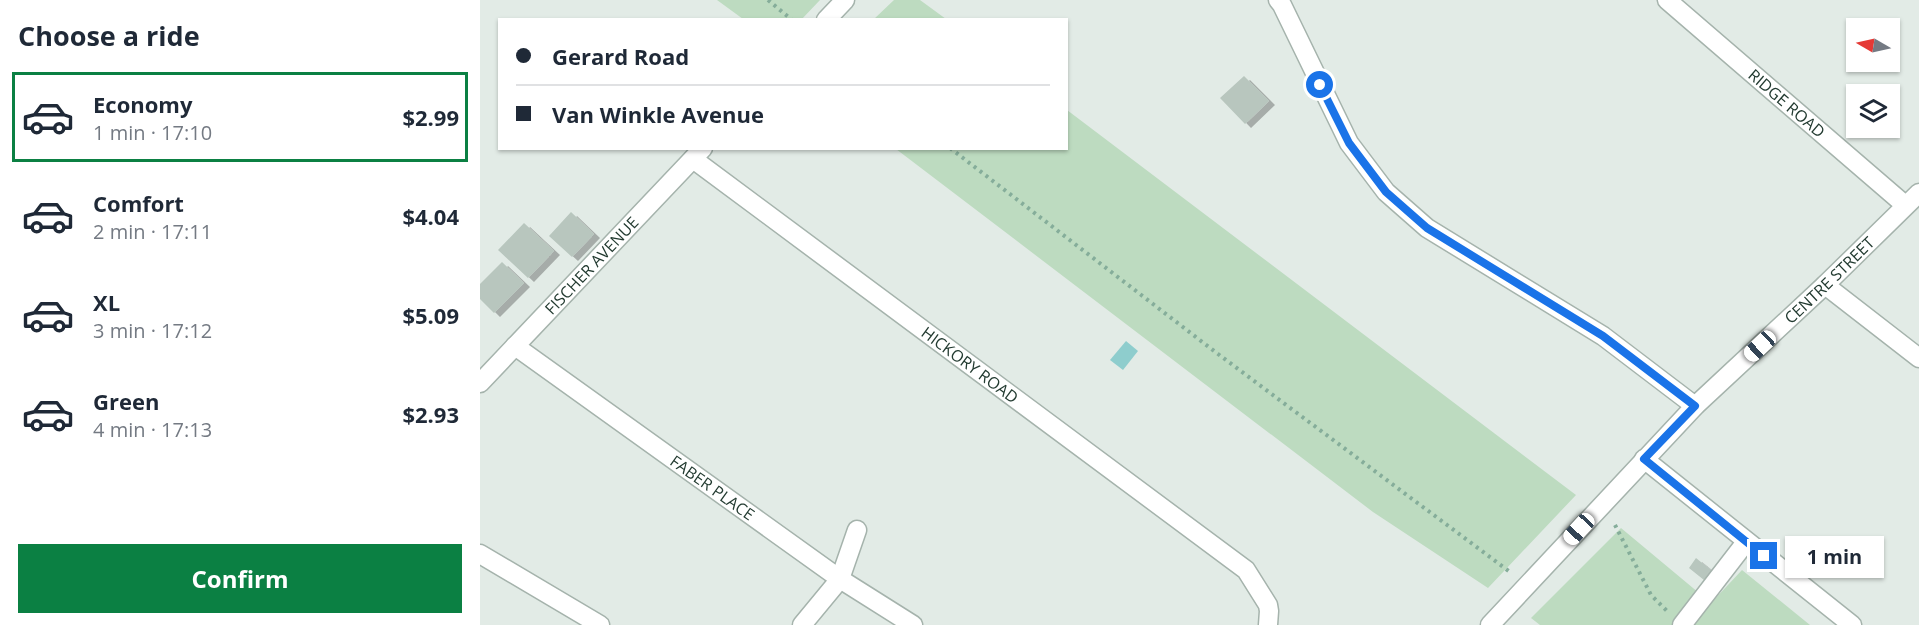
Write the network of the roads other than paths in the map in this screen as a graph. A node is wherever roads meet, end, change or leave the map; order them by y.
1 (845, 0) edge
2 (1278, 0) edge
3 (1667, 0) edge
4 (828, 18) edge
5 (698, 154) edge
6 (1919, 193) edge
7 (1905, 206) junction
8 (1825, 285) junction
9 (515, 346) junction
10 (1919, 358) edge
11 (480, 382) edge
12 (1695, 406) junction
13 (1644, 459) junction
14 (857, 530) dead end
15 (1746, 542) junction
16 (480, 554) edge
17 (840, 579) junction
18 (1679, 622) edge
19 (600, 625) edge
20 (802, 625) edge
21 (913, 625) edge
22 (1268, 625) edge
23 (1490, 625) edge
24 (1852, 625) edge

1 - 4 street
2 - 12 street
3 - 7 street, RIDGE ROAD
5 - 9 street, FISCHER AVENUE
5 - 22 street, HICKORY ROAD
6 - 7 street, CENTRE STREET
7 - 8 street, CENTRE STREET
8 - 10 street
8 - 12 street, CENTRE STREET
9 - 11 street, FISCHER AVENUE
9 - 17 street, FABER PLACE
12 - 13 street, CENTRE STREET
13 - 15 street
13 - 23 street, CENTRE STREET
14 - 17 street
15 - 18 street
15 - 24 street
16 - 19 street
17 - 20 street
17 - 21 street, FABER PLACE

